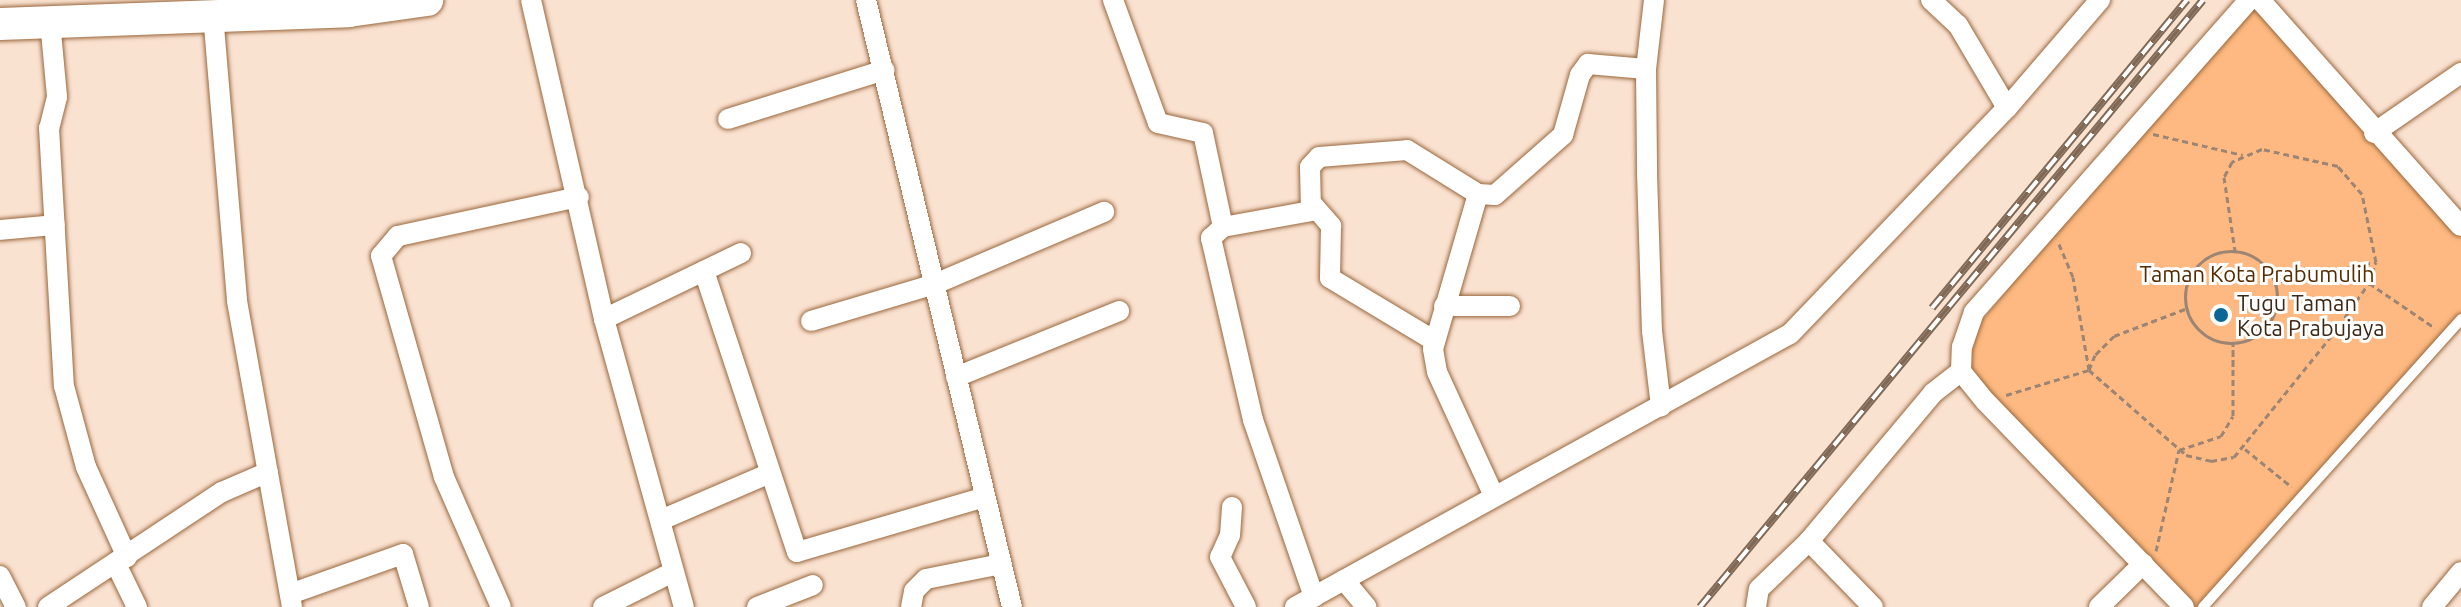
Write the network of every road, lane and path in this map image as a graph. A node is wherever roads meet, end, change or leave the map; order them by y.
1 (427, 0) edge
2 (531, 0) edge
3 (866, 0) edge
4 (1113, 0) edge
5 (1654, 0) edge
6 (1931, 0) edge
7 (2249, 0) edge
8 (2260, 0) edge
9 (2094, 3) edge
10 (213, 14) junction
11 (50, 21) junction
12 (0, 24) edge
13 (1646, 69) junction
14 (884, 70) junction
15 (2461, 73) edge
16 (2007, 108) junction
17 (728, 119) dead end
18 (2133, 130) junction
19 (2374, 133) junction
20 (2243, 155) junction
21 (1478, 194) junction
22 (579, 197) junction
23 (1313, 205) junction
24 (1104, 212) dead end
25 (2459, 221) edge
26 (2049, 223) junction
27 (55, 225) junction
28 (1223, 227) junction
29 (0, 230) edge
30 (2235, 251) junction
31 (741, 253) dead end
32 (2376, 262) junction
33 (704, 271) junction
34 (2276, 282) junction
35 (2369, 283) junction
36 (935, 284) junction
37 (1444, 306) junction
38 (1510, 306) dead end
39 (2185, 309) junction
40 (1119, 311) dead end
41 (604, 319) junction
42 (2461, 319) edge
43 (811, 321) dead end
44 (2445, 334) junction
45 (1433, 340) junction
46 (2233, 344) junction
47 (2089, 370) junction
48 (1961, 371) junction
49 (956, 377) junction
50 (1985, 401) junction
51 (1661, 406) junction
52 (2245, 449) junction
53 (2179, 450) junction
54 (268, 472) junction
55 (768, 474) junction
56 (1494, 496) junction
57 (2303, 496) junction
58 (985, 497) junction
59 (1232, 507) dead end
60 (661, 520) junction
61 (1809, 541) junction
62 (122, 561) junction
63 (1001, 564) junction
64 (2147, 568) junction
65 (673, 572) junction
66 (2461, 572) edge
67 (0, 576) edge
68 (1344, 580) junction
69 (813, 585) dead end
70 (291, 601) edge
71 (1304, 602) edge
72 (16, 607) edge
73 (48, 607) edge
74 (137, 607) edge
75 (419, 607) edge
76 (501, 607) edge
77 (603, 607) edge
78 (684, 607) edge
79 (757, 607) edge
80 (911, 607) edge
81 (1012, 607) edge
82 (1246, 607) edge
83 (1367, 607) edge
84 (1756, 607) edge
85 (1873, 607) edge
86 (2099, 607) edge
87 (2184, 607) edge
88 (2203, 607) edge
89 (2432, 607) edge

1 - 10 main road
2 - 22 street
3 - 14 street
4 - 28 street
5 - 13 street
6 - 16 street
7 - 18 street
8 - 19 street
9 - 16 street
10 - 11 main road
10 - 54 street
11 - 12 main road
11 - 27 street
13 - 21 street
13 - 51 street
14 - 17 street
14 - 36 street
15 - 19 street
16 - 51 street
18 - 20 path
18 - 26 street
19 - 25 street
20 - 30 path
20 - 32 path
21 - 23 street
21 - 37 street
22 - 41 street
22 - 76 street
23 - 28 street
23 - 45 street
24 - 36 street
26 - 47 path
26 - 48 street
27 - 29 street
27 - 62 street
28 - 71 street
30 - 34 path
30 - 39 path
31 - 33 street
32 - 34 path
32 - 35 path
33 - 41 street
33 - 55 street
34 - 46 path
35 - 44 path
35 - 52 path
36 - 43 street
36 - 49 street
37 - 38 street
37 - 45 street
39 - 46 path
39 - 47 path
40 - 49 street
41 - 60 street
42 - 44 lane
44 - 57 lane
45 - 56 street
46 - 53 path
47 - 50 path
47 - 53 path
48 - 50 street
48 - 61 street
49 - 58 street
50 - 64 street
51 - 56 street
52 - 53 path
52 - 57 path
53 - 64 path
54 - 62 street
54 - 70 street
55 - 58 street
55 - 60 street
56 - 68 street
57 - 88 lane
58 - 63 street
59 - 82 street
60 - 65 street
61 - 84 street
61 - 85 street
62 - 73 street
62 - 74 street
63 - 80 street
63 - 81 street
64 - 86 street
64 - 87 street
65 - 77 street
65 - 78 street
66 - 89 street
67 - 72 street
68 - 71 street
68 - 83 street
69 - 79 street
70 - 75 street

